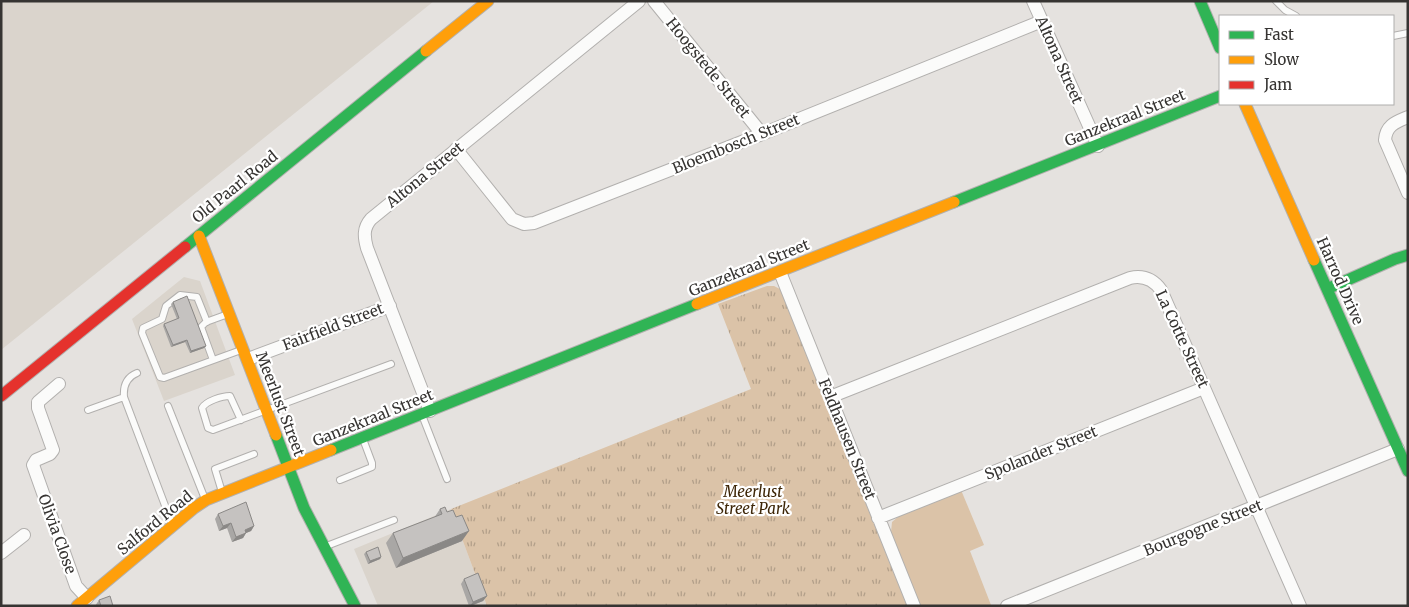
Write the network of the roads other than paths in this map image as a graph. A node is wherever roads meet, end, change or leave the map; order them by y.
1 (488, 1) edge
2 (639, 1) edge
3 (654, 1) edge
4 (1033, 1) edge
5 (1200, 1) edge
6 (1276, 1) edge
7 (1294, 15) edge
8 (1042, 21) junction
9 (1408, 33) edge
10 (1394, 36) edge
11 (1219, 46) edge
12 (1219, 96) edge
13 (1245, 105) edge
14 (1408, 117) edge
15 (762, 134) junction
16 (1098, 146) junction
17 (456, 149) junction
18 (1408, 193) edge
19 (199, 236) junction
20 (1408, 255) edge
21 (780, 272) junction
22 (1327, 289) junction
23 (390, 306) junction
24 (230, 313) junction
25 (207, 322) junction
26 (246, 354) junction
27 (213, 360) junction
28 (391, 364) dead end
29 (137, 372) dead end
30 (60, 384) dead end
31 (1204, 388) junction
32 (1, 396) edge
33 (124, 396) junction
34 (830, 397) junction
35 (168, 406) dead end
36 (88, 410) dead end
37 (267, 410) junction
38 (426, 413) junction
39 (241, 420) junction
40 (363, 438) junction
41 (1398, 449) junction
42 (254, 454) dead end
43 (288, 467) junction
44 (1408, 471) edge
45 (447, 479) dead end
46 (340, 480) dead end
47 (222, 494) junction
48 (206, 500) junction
49 (1256, 506) junction
50 (878, 518) junction
51 (394, 520) dead end
52 (173, 526) junction
53 (24, 535) dead end
54 (323, 548) junction
55 (1, 553) edge
56 (82, 602) edge
57 (355, 606) edge
58 (914, 606) edge
59 (1007, 606) edge
60 (1300, 606) edge

1 - 19 street, Old Paarl Road
2 - 17 street, Altona Street
3 - 15 street, Hoogstede Street
4 - 8 street, Altona Street
5 - 11 street
6 - 7 lane
8 - 15 street, Bloembosch Street
8 - 16 street, Altona Street
9 - 10 lane
12 - 16 street, Ganzekraal Street
13 - 22 street, Harrod Drive
14 - 18 street
15 - 17 street, Bloembosch Street
16 - 21 street, Ganzekraal Street
17 - 23 street, Altona Street
19 - 24 street, Meerlust Street
19 - 32 street, Old Paarl Road
20 - 22 street
21 - 34 street, Feldhausen Street
21 - 38 street, Ganzekraal Street
22 - 41 street, Harrod Drive
23 - 26 street, Fairfield Street
23 - 38 street, Altona Street
24 - 25 lane
24 - 26 street, Meerlust Street
25 - 27 lane
25 - 27 lane
26 - 27 lane
26 - 37 street, Meerlust Street
28 - 37 lane
29 - 33 lane
30 - 56 street, Olivia Close
31 - 34 street, La Cotte Street
31 - 49 street, La Cotte Street
31 - 50 street, Spolander Street
33 - 36 lane
33 - 52 lane
34 - 50 street, Feldhausen Street
35 - 48 lane
37 - 39 lane
37 - 43 street, Meerlust Street
38 - 40 street, Ganzekraal Street
38 - 45 lane
39 - 39 lane
40 - 43 street, Ganzekraal Street
40 - 46 lane
41 - 44 street, Harrod Drive
41 - 49 street, Bourgogne Street
42 - 47 lane
43 - 47 street, Salford Road
43 - 54 street, Meerlust Street
47 - 48 street, Salford Road
48 - 52 street, Salford Road
49 - 59 street, Bourgogne Street
49 - 60 street, La Cotte Street
50 - 58 street, Feldhausen Street
51 - 54 lane
52 - 56 street, Salford Road
53 - 55 street
54 - 57 street, Meerlust Street

